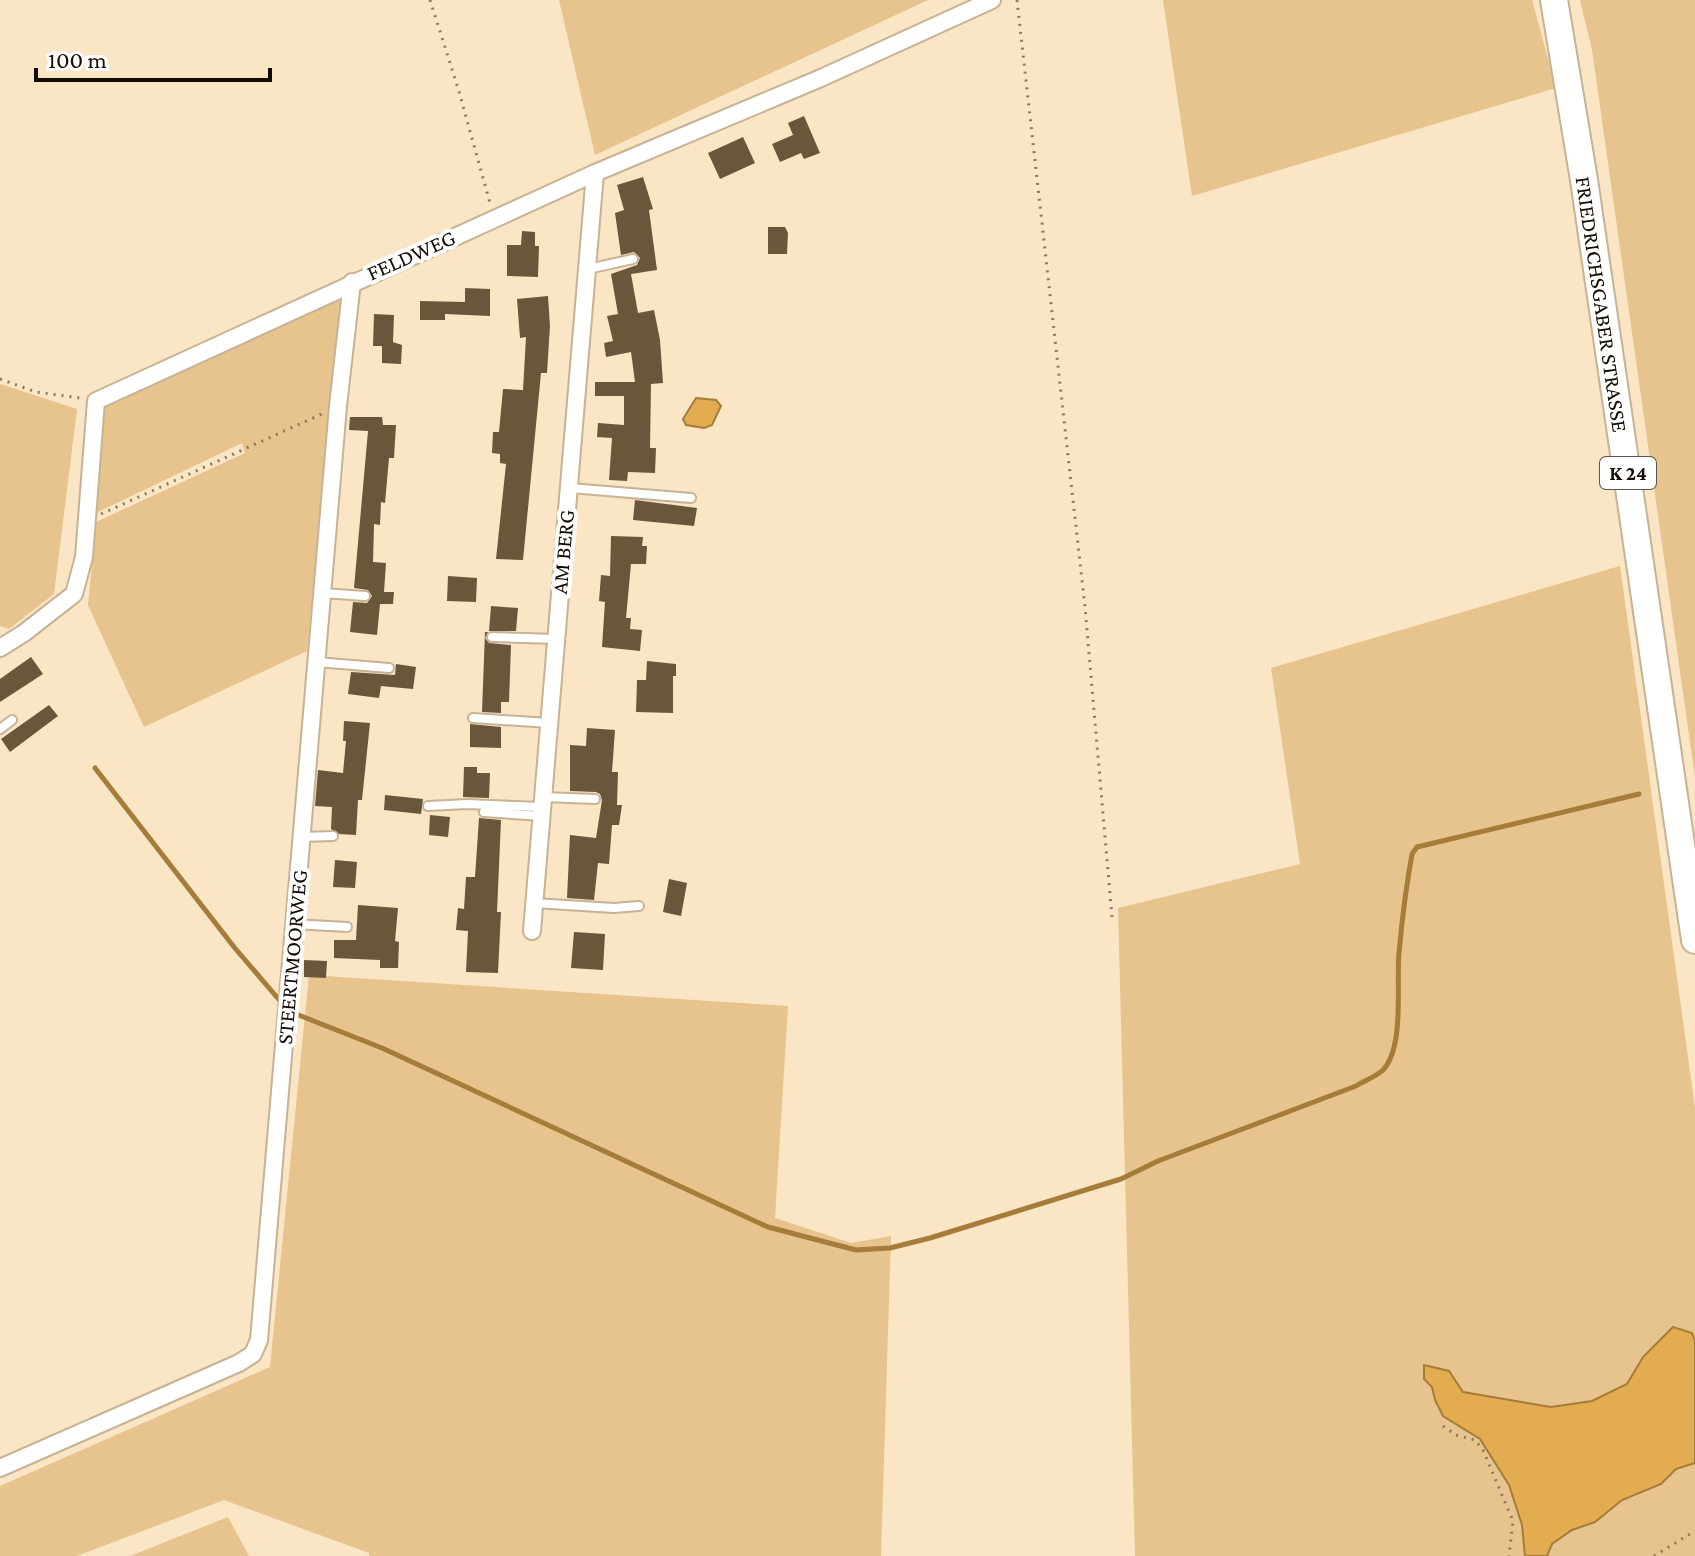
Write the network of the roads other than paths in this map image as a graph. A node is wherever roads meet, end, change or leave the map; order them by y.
1 (992, 0) edge
2 (1554, 0) edge
3 (595, 173) junction
4 (633, 259) dead end
5 (587, 269) junction
6 (352, 282) junction
7 (569, 488) junction
8 (691, 498) dead end
9 (322, 593) junction
10 (365, 596) dead end
11 (492, 637) dead end
12 (556, 639) junction
13 (0, 648) edge
14 (316, 662) junction
15 (389, 668) dead end
16 (473, 718) dead end
17 (12, 720) dead end
18 (549, 723) junction
19 (0, 729) edge
20 (595, 799) dead end
21 (428, 806) dead end
22 (542, 807) junction
23 (484, 812) dead end
24 (333, 836) dead end
25 (302, 837) junction
26 (534, 903) junction
27 (639, 906) dead end
28 (294, 924) junction
29 (347, 927) dead end
30 (532, 931) dead end
31 (1695, 940) edge
32 (0, 1468) edge

1 - 3 street, FELDWEG
2 - 31 main road, FRIEDRICHSGABER STRASSE / K 24
3 - 5 street, AM BERG
3 - 6 street, FELDWEG
4 - 5 lane
5 - 7 street, AM BERG
6 - 9 street, STEERTMOORWEG
6 - 13 street, FELDWEG
7 - 8 lane
7 - 12 street, AM BERG
9 - 10 lane
9 - 14 street, STEERTMOORWEG
11 - 12 lane
12 - 18 street, AM BERG
14 - 15 lane
14 - 25 street, STEERTMOORWEG
16 - 18 lane
17 - 19 lane
18 - 22 street, AM BERG
20 - 22 lane
21 - 22 lane
22 - 23 lane
22 - 26 street, AM BERG
24 - 25 lane
25 - 28 street, STEERTMOORWEG
26 - 27 lane
26 - 30 street, AM BERG
28 - 29 lane
28 - 32 street, STEERTMOORWEG

